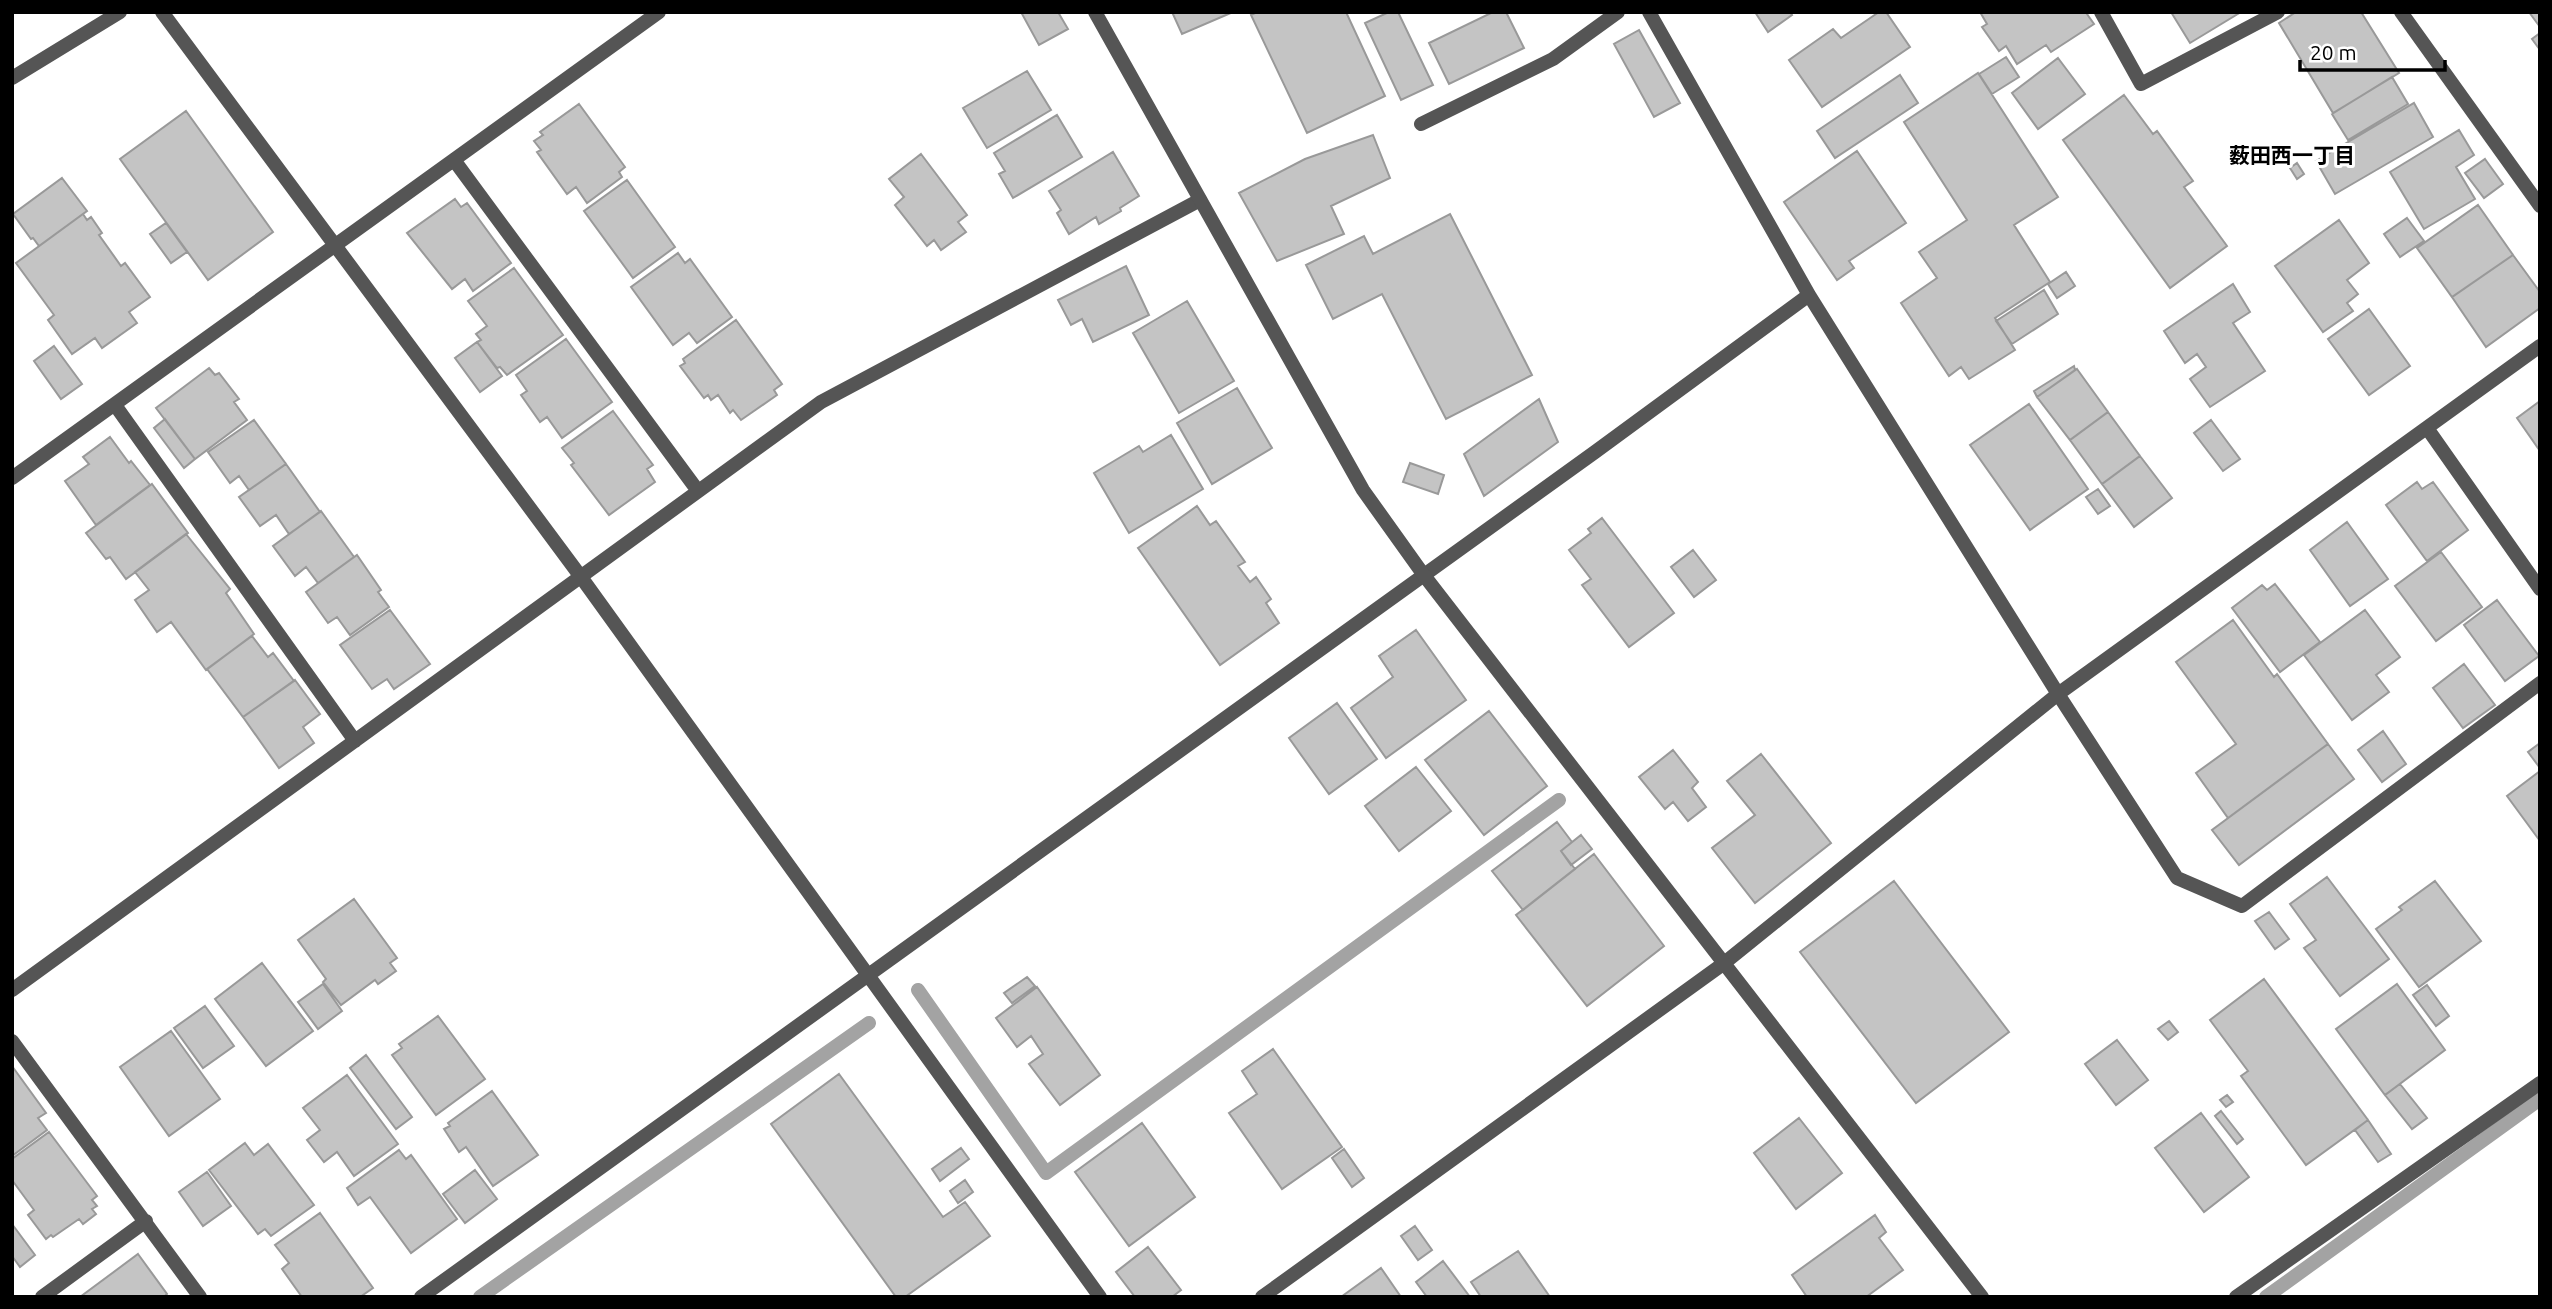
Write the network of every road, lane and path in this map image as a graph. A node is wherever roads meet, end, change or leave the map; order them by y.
1 (120, 12) edge
2 (162, 12) edge
3 (659, 12) edge
4 (1095, 12) edge
5 (1618, 12) edge
6 (1649, 12) edge
7 (2101, 12) edge
8 (2278, 12) edge
9 (2401, 12) edge
10 (12, 78) edge
11 (1421, 124) dead end
12 (454, 160) junction
13 (1200, 200) junction
14 (2540, 206) edge
15 (336, 247) junction
16 (1809, 295) junction
17 (2540, 346) edge
18 (115, 405) junction
19 (2427, 428) junction
20 (12, 478) edge
21 (698, 491) junction
22 (1423, 574) junction
23 (580, 577) junction
24 (2540, 589) edge
25 (2540, 683) edge
26 (2058, 694) junction
27 (355, 741) junction
28 (1723, 964) junction
29 (869, 975) junction
30 (12, 990) edge
31 (12, 1041) edge
32 (2540, 1083) edge
33 (146, 1221) junction
34 (42, 1297) edge
35 (200, 1297) edge
36 (421, 1297) edge
37 (1100, 1297) edge
38 (1262, 1297) edge
39 (1982, 1297) edge
40 (2236, 1297) edge

1 - 10 street
2 - 15 street
3 - 12 street
4 - 13 street
5 - 11 street
6 - 16 street
7 - 8 street
9 - 14 street
12 - 15 street
12 - 21 street
13 - 21 street
13 - 22 street
15 - 18 street
15 - 23 street
16 - 22 street
16 - 26 street
17 - 19 street
18 - 20 street
18 - 27 street
19 - 24 street
19 - 26 street
21 - 23 street
22 - 28 street
22 - 29 street
23 - 27 street
23 - 29 street
25 - 26 street
26 - 28 street
27 - 30 street
28 - 38 street
28 - 39 street
29 - 36 street
29 - 37 street
31 - 33 street
32 - 40 street
33 - 34 street
33 - 35 street

